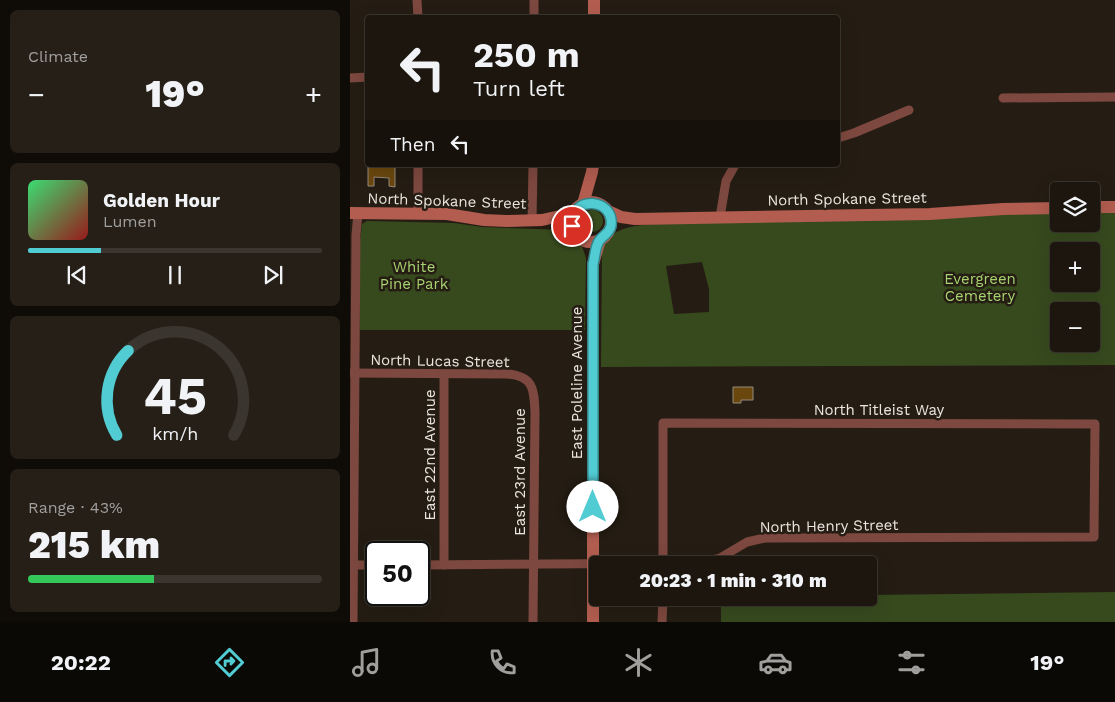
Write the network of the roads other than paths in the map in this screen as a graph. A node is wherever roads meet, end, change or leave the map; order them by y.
1 (417, 0) edge
2 (534, 0) edge
3 (594, 0) edge
4 (418, 15) edge
5 (534, 15) edge
6 (594, 15) edge
7 (365, 77) edge
8 (350, 78) edge
9 (1115, 97) edge
10 (1003, 98) dead end
11 (909, 110) dead end
12 (840, 137) edge
13 (418, 167) edge
14 (533, 167) edge
15 (734, 167) edge
16 (593, 169) edge
17 (1100, 207) edge
18 (1115, 207) edge
19 (603, 208) junction
20 (1050, 208) edge
21 (579, 209) junction
22 (354, 213) edge
23 (418, 213) junction
24 (720, 217) junction
25 (635, 219) junction
26 (537, 220) junction
27 (577, 234) junction
28 (604, 236) junction
29 (593, 264) junction
30 (352, 373) edge
31 (444, 375) junction
32 (528, 382) joint
33 (352, 507) edge
34 (1094, 538) joint
35 (592, 556) edge
36 (663, 556) edge
37 (723, 556) edge
38 (589, 563) edge
39 (533, 564) junction
40 (353, 565) junction
41 (365, 565) edge
42 (430, 565) edge
43 (444, 565) junction
44 (592, 606) edge
45 (662, 606) edge
46 (353, 622) edge
47 (532, 622) edge
48 (592, 622) edge
49 (662, 622) edge

1 - 4 street
2 - 5 street
3 - 6 main road
7 - 8 street
9 - 10 street
11 - 12 street
13 - 23 street
14 - 26 street
15 - 24 street
16 - 19 main road
16 - 21 main road
17 - 18 main road
19 - 21 main road
19 - 25 main road, North Spokane Street
19 - 28 main road
20 - 24 main road, North Spokane Street
21 - 26 main road, North Spokane Street
21 - 27 main road
22 - 23 main road, North Spokane Street
22 - 30 street
23 - 26 main road, North Spokane Street
24 - 25 main road, North Spokane Street
25 - 28 main road, North Spokane Street
26 - 27 main road, North Spokane Street
27 - 28 main road
27 - 29 main road, East Poleline Avenue
28 - 29 main road, East Poleline Avenue
29 - 35 main road, East Poleline Avenue
30 - 31 street, North Lucas Street
30 - 33 street
31 - 32 street, North Lucas Street
31 - 43 street, East 22nd Avenue
32 - 39 street, East 23rd Avenue
33 - 40 street
34 - 36 street, North Titleist Way
34 - 37 street, North Henry Street
38 - 39 street, North Henry Street
39 - 43 street, North Henry Street
39 - 47 street, East 23rd Avenue
40 - 41 street
40 - 46 street
42 - 43 street, North Henry Street
44 - 48 main road, East Poleline Avenue
45 - 49 street

